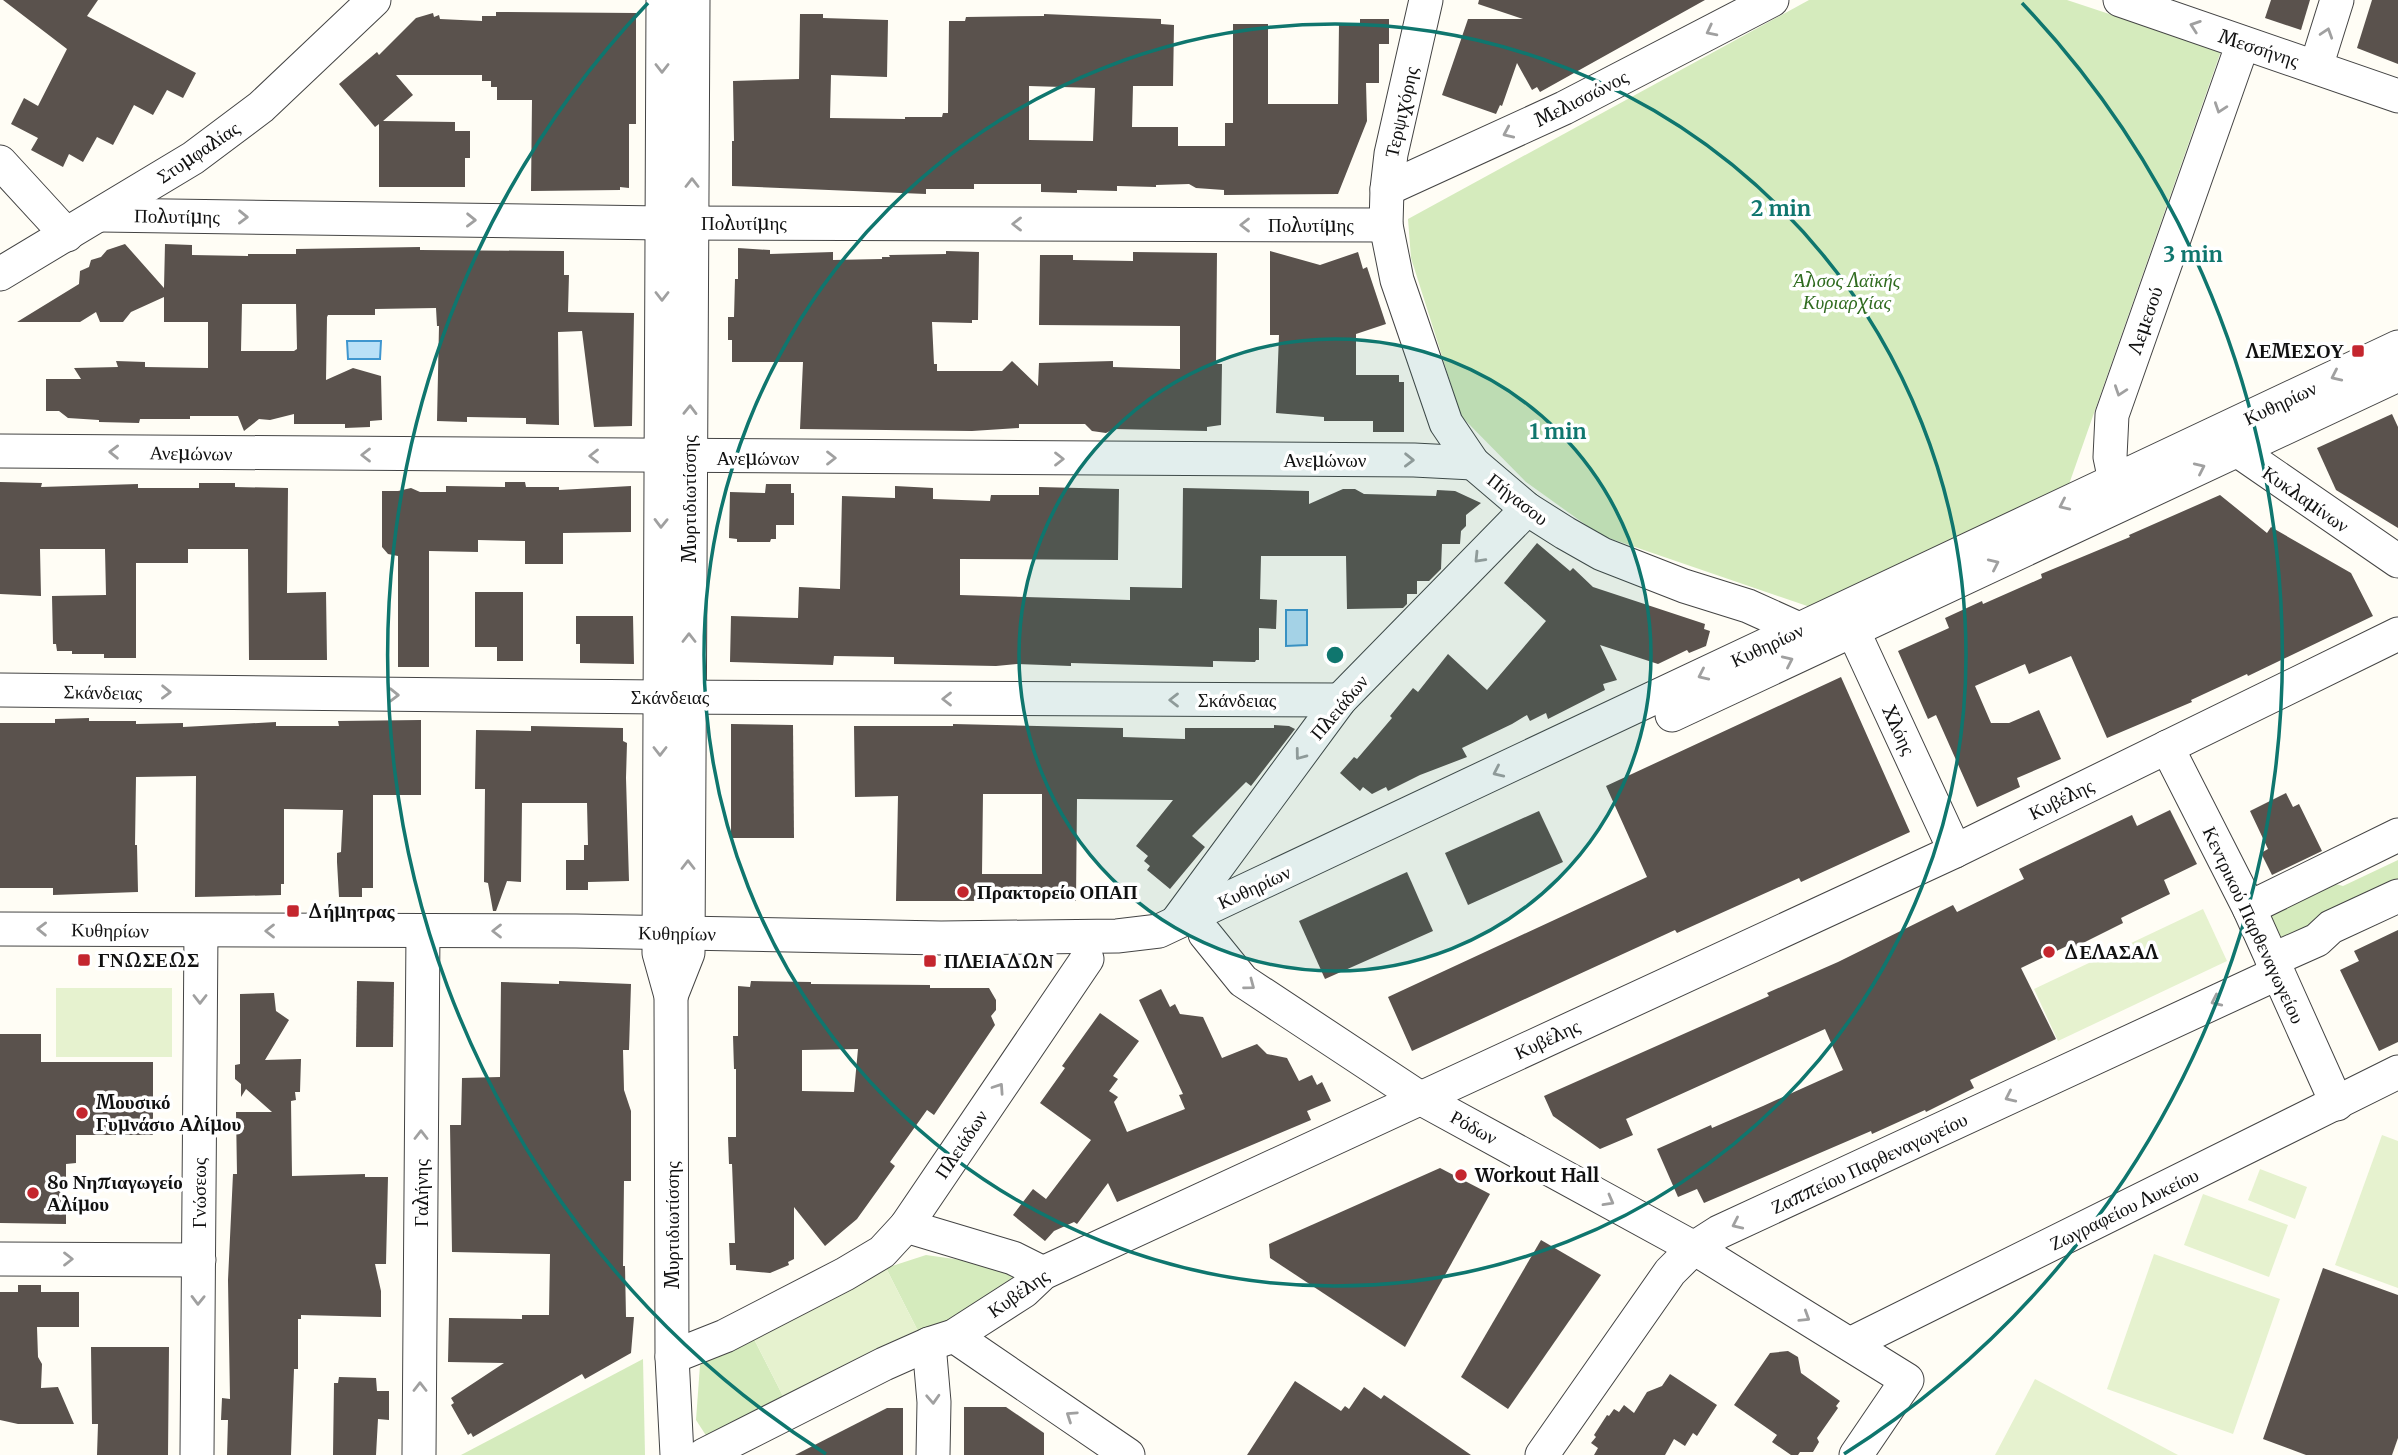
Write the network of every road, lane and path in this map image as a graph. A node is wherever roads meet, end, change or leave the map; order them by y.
1 (374, 0) edge
2 (663, 0) edge
3 (694, 0) edge
4 (1426, 0) edge
5 (1772, 0) edge
6 (2120, 0) edge
7 (2337, 0) edge
8 (2243, 43) junction
9 (2316, 67) junction
10 (2398, 96) edge
11 (0, 162) edge
12 (1387, 189) junction
13 (101, 215) junction
14 (677, 223) junction
15 (1387, 225) junction
16 (67, 234) junction
17 (0, 274) edge
18 (2398, 347) edge
19 (2398, 375) edge
20 (2227, 441) junction
21 (0, 452) edge
22 (676, 457) junction
23 (1473, 463) junction
24 (2115, 481) junction
25 (1527, 509) junction
26 (2398, 561) edge
27 (1848, 620) junction
28 (1799, 629) junction
29 (2398, 634) edge
30 (0, 690) edge
31 (674, 697) junction
32 (1340, 700) junction
33 (2167, 747) junction
34 (2398, 835) edge
35 (1955, 851) junction
36 (2398, 896) edge
37 (2249, 908) junction
38 (0, 929) edge
39 (1190, 929) junction
40 (201, 942) junction
41 (423, 942) junction
42 (673, 943) junction
43 (0, 951) edge
44 (1087, 959) junction
45 (2275, 966) junction
46 (2398, 1072) edge
47 (1420, 1098) junction
48 (2337, 1104) junction
49 (906, 1226) junction
50 (1694, 1248) junction
51 (0, 1259) edge
52 (199, 1260) junction
53 (1043, 1273) junction
54 (942, 1340) junction
55 (1850, 1345) junction
56 (672, 1357) junction
57 (197, 1455) edge
58 (419, 1455) edge
59 (677, 1455) edge
60 (704, 1455) edge
61 (933, 1455) edge
62 (1128, 1455) edge
63 (1542, 1455) edge
64 (1856, 1455) edge

1 - 13 street, Στυμφαλίας
2 -> 14 street, Μυρτιδιωτίσσης
14 -> 3 street, Μυρτιδιωτίσσης
4 - 12 street, Τερψιχόρης
5 -> 12 street, Μελισσώνος
8 -> 6 street, Μεσσήνης
9 -> 7 street
8 - 9 street, Μεσσήνης
8 -> 24 street, Λεμεσού
9 - 10 street, Μεσσήνης
11 - 16 street
12 - 15 street, Τερψιχόρης
13 -> 14 street, Πολυτίμης
13 - 16 street, Στυμφαλίας
15 -> 14 street, Πολυτίμης
14 - 22 street, Μυρτιδιωτίσσης
15 - 23 street, Πήγασου
16 - 17 street, Στυμφαλίας
18 -> 20 street, Κυθηρίων
19 - 20 street, Κυθηρίων
20 - 24 street, Κυθηρίων
20 - 26 street, Κυκλαμίνων
27 -> 20 street, Κυθηρίων
22 -> 21 street, Ανεμώνων
22 -> 23 street, Ανεμώνων
22 - 31 street, Μυρτιδιωτίσσης
23 - 25 street, Πήγασου
24 -> 27 street, Κυθηρίων
25 - 28 street, Πήγασου
25 -> 32 street, Πλειάδων
27 - 28 street, Κυθηρίων
27 - 35 street, Χλόης
39 -> 27 street, Κυθηρίων
28 -> 39 street, Κυθηρίων
29 - 33 street, Κυβέλης
30 -> 31 street, Σκάνδειας
32 -> 31 street, Σκάνδειας
31 - 42 street, Μυρτιδιωτίσσης
32 -> 39 street, Πλειάδων
33 - 35 street, Κυβέλης
33 - 37 street, Κεντρικού Παρθεναγωγείου
34 - 37 street
35 - 47 street, Κυβέλης
36 - 45 street, Ζαππείου Παρθεναγωγείου
37 - 45 street, Κεντρικού Παρθεναγωγείου
40 -> 38 street, Κυθηρίων
39 - 42 street, Κυθηρίων
39 - 44 street, Κυθηρίων
39 -> 47 street, Ρόδων
40 - 41 street, Κυθηρίων
40 - 43 street, Κυθηρίων
40 -> 52 street, Γνώσεως
41 - 42 street, Κυθηρίων
58 -> 41 street, Γαλήνης
42 - 44 street, Κυθηρίων
42 - 56 street, Μυρτιδιωτίσσης
49 -> 44 street, Πλειάδων
45 - 48 street, Κεντρικού Παρθεναγωγείου
45 -> 50 street, Ζαππείου Παρθεναγωγείου
46 - 48 street, Ζωγραφείου Λυκείου
47 -> 50 street, Ρόδων
47 - 53 street, Κυβέλης
48 - 55 street, Ζωγραφείου Λυκείου
49 - 53 street
49 - 56 street, Πλειάδων
50 -> 55 street, Ρόδων
50 - 63 street, Ζαππείου Παρθεναγωγείου
51 -> 52 street
52 -> 57 street, Γνώσεως
53 - 54 street, Κυβέλης
54 - 60 street, Κυβέλης
54 -> 61 street
62 -> 54 street
55 - 64 street, Ρόδων
56 - 59 street, Μυρτιδιωτίσσης

